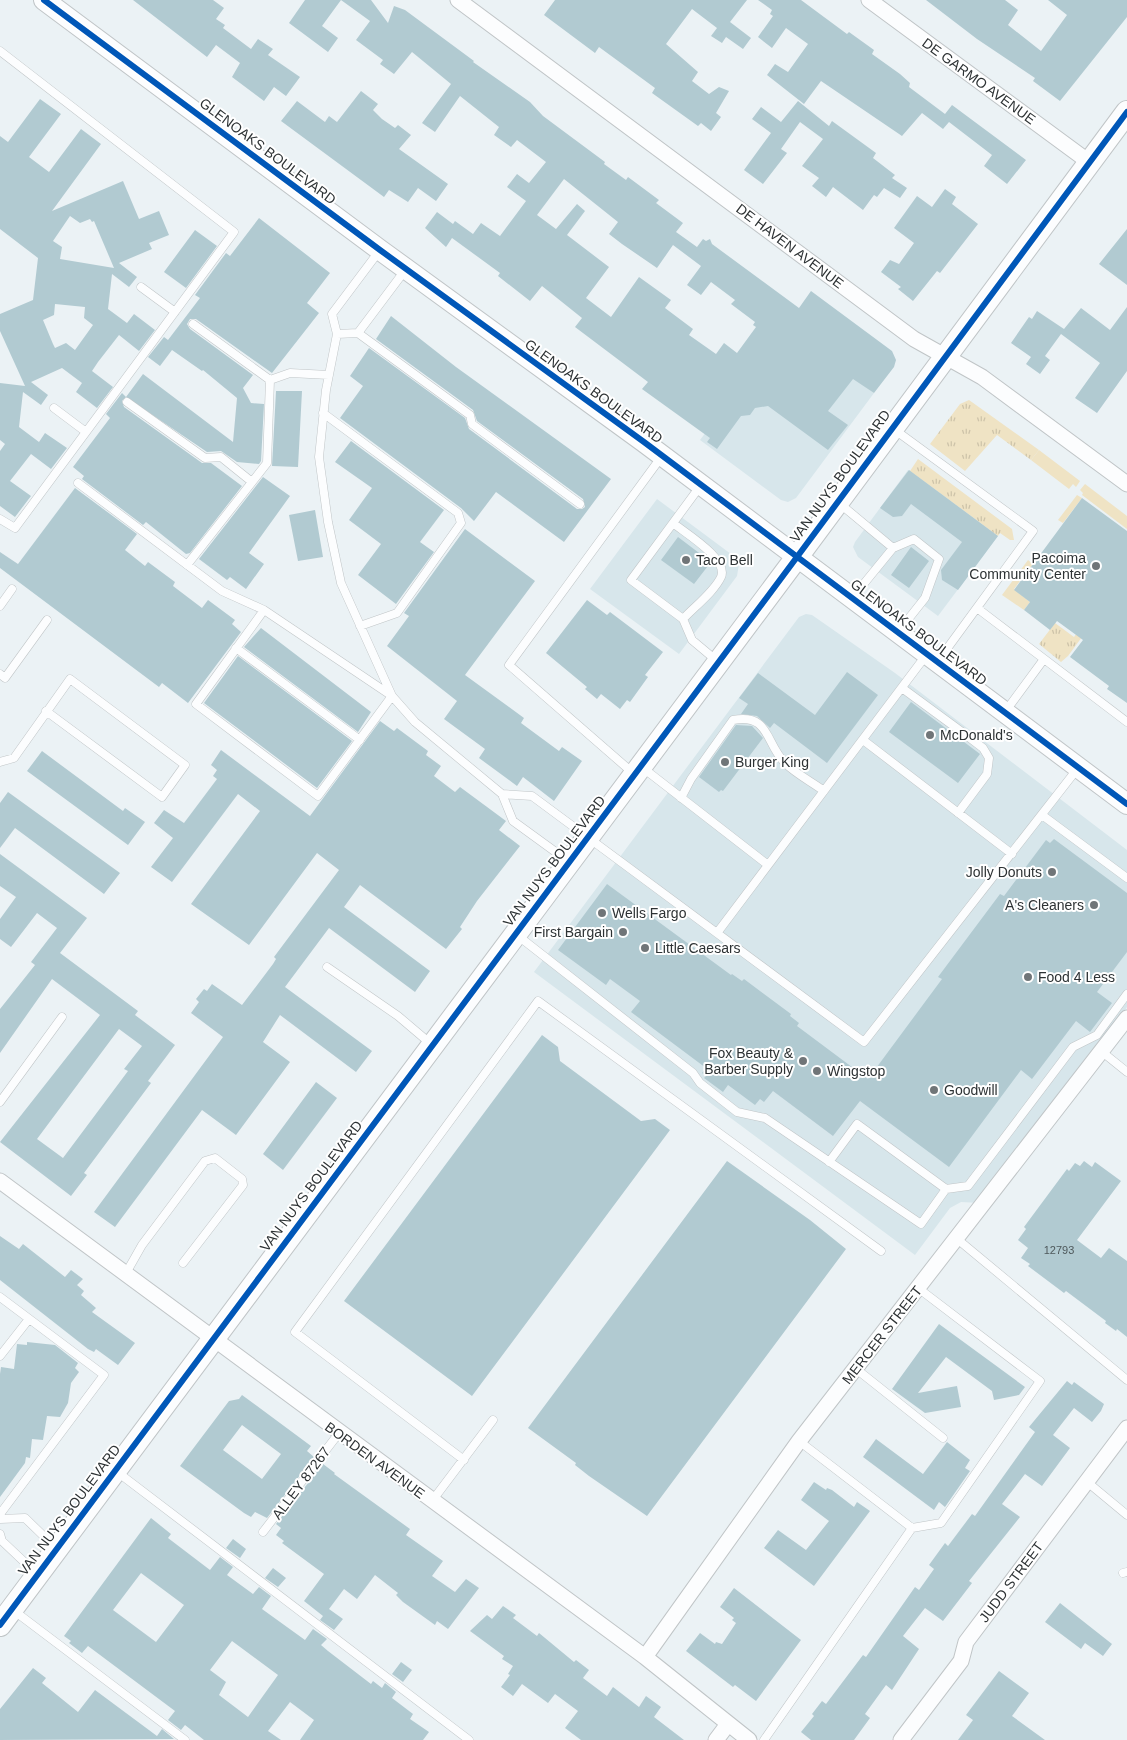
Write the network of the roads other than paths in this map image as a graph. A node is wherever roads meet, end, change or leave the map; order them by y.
1 (44, 0) edge
2 (458, 0) edge
3 (869, 0) edge
4 (0, 51) edge
5 (1127, 112) edge
6 (1089, 162) junction
7 (380, 250) junction
8 (406, 269) junction
9 (141, 288) dead end
10 (175, 312) junction
11 (193, 324) dead end
12 (358, 333) junction
13 (337, 334) junction
14 (947, 358) junction
15 (329, 375) junction
16 (270, 380) junction
17 (127, 402) dead end
18 (54, 408) dead end
19 (324, 413) junction
20 (892, 427) junction
21 (86, 432) junction
22 (662, 456) junction
23 (252, 482) junction
24 (78, 483) dead end
25 (700, 484) junction
26 (1127, 484) edge
27 (838, 501) junction
28 (580, 504) dead end
29 (0, 519) edge
30 (673, 523) junction
31 (893, 548) junction
32 (797, 557) junction
33 (187, 565) junction
34 (12, 589) dead end
35 (852, 598) junction
36 (0, 606) edge
37 (977, 608) junction
38 (264, 610) junction
39 (683, 619) junction
40 (47, 620) dead end
41 (360, 626) junction
42 (898, 632) junction
43 (236, 648) junction
44 (932, 658) junction
45 (1044, 659) junction
46 (718, 662) junction
47 (0, 674) edge
48 (902, 688) junction
49 (392, 696) junction
50 (46, 712) junction
51 (1004, 712) junction
52 (1127, 722) edge
53 (360, 740) junction
54 (863, 740) junction
55 (0, 762) edge
56 (1079, 768) junction
57 (637, 771) junction
58 (824, 791) junction
59 (502, 794) junction
60 (1125, 797) edge
61 (681, 798) junction
62 (958, 813) junction
63 (1042, 815) junction
64 (587, 838) junction
65 (1012, 854) junction
66 (569, 862) junction
67 (768, 865) junction
68 (1127, 878) edge
69 (717, 933) junction
70 (515, 934) junction
71 (327, 967) dead end
72 (1127, 994) edge
73 (62, 1017) dead end
74 (1127, 1018) edge
75 (432, 1045) junction
76 (1101, 1051) junction
77 (1127, 1072) edge
78 (0, 1102) edge
79 (829, 1162) junction
80 (0, 1181) edge
81 (946, 1189) junction
82 (956, 1238) junction
83 (881, 1251) dead end
84 (183, 1263) dead end
85 (125, 1275) junction
86 (918, 1288) junction
87 (0, 1297) edge
88 (29, 1319) junction
89 (212, 1339) junction
90 (0, 1356) edge
91 (856, 1368) junction
92 (1127, 1380) edge
93 (493, 1420) dead end
94 (1127, 1428) edge
95 (339, 1433) junction
96 (943, 1438) dead end
97 (799, 1440) junction
98 (464, 1460) junction
99 (114, 1470) junction
100 (1086, 1481) junction
101 (432, 1501) junction
102 (0, 1514) edge
103 (1127, 1515) edge
104 (0, 1519) edge
105 (912, 1528) junction
106 (263, 1532) dead end
107 (0, 1534) edge
108 (56, 1549) junction
109 (37, 1575) junction
110 (6, 1617) edge
111 (645, 1658) junction
112 (728, 1724) junction
113 (185, 1740) edge
114 (469, 1740) edge
115 (716, 1740) edge
116 (749, 1740) edge
117 (764, 1740) edge
118 (901, 1740) edge

1 - 7 main road, GLENOAKS BOULEVARD
2 - 14 street, DE HAVEN AVENUE
3 - 6 street, DE GARMO AVENUE
4 - 10 lane
5 - 6 main road, VAN NUYS BOULEVARD
6 - 14 main road, VAN NUYS BOULEVARD
7 - 8 main road, GLENOAKS BOULEVARD
7 - 13 lane
8 - 12 lane
8 - 22 main road, GLENOAKS BOULEVARD
9 - 10 lane
10 - 21 lane
11 - 16 lane
12 - 13 lane
12 - 28 lane
13 - 15 lane
14 - 20 main road, VAN NUYS BOULEVARD
14 - 26 street, DE HAVEN AVENUE
15 - 16 lane
15 - 19 lane
16 - 23 lane
17 - 23 lane
18 - 21 lane
19 - 41 lane
19 - 41 lane
20 - 27 main road, VAN NUYS BOULEVARD
20 - 37 lane
21 - 29 lane
22 - 25 main road, GLENOAKS BOULEVARD
22 - 57 lane
23 - 33 lane
24 - 33 lane
25 - 30 lane
25 - 32 main road, GLENOAKS BOULEVARD
27 - 31 lane
27 - 32 main road, VAN NUYS BOULEVARD
30 - 39 lane
30 - 39 lane
31 - 35 lane
31 - 42 lane
32 - 35 main road, GLENOAKS BOULEVARD
32 - 46 main road, VAN NUYS BOULEVARD
33 - 38 lane
34 - 36 lane
35 - 42 main road, GLENOAKS BOULEVARD
37 - 44 lane
37 - 45 lane
38 - 43 lane
38 - 49 lane
39 - 46 lane
40 - 47 lane
41 - 49 lane
42 - 44 main road, GLENOAKS BOULEVARD
43 - 53 lane
43 - 53 lane
44 - 48 lane
44 - 51 main road, GLENOAKS BOULEVARD
45 - 51 lane
45 - 52 lane
46 - 57 main road, VAN NUYS BOULEVARD
48 - 54 lane
48 - 62 lane
49 - 53 lane
49 - 59 lane
50 - 50 lane
50 - 55 lane
51 - 56 main road, GLENOAKS BOULEVARD
54 - 58 lane
54 - 62 lane
56 - 60 main road, GLENOAKS BOULEVARD
56 - 63 lane
57 - 61 lane
57 - 64 main road, VAN NUYS BOULEVARD
58 - 61 lane
58 - 67 lane
59 - 64 lane
59 - 66 lane
61 - 67 lane
62 - 65 lane
63 - 65 lane
63 - 68 lane
64 - 66 main road, VAN NUYS BOULEVARD
64 - 69 lane
65 - 69 lane
66 - 70 main road, VAN NUYS BOULEVARD
67 - 69 lane
70 - 75 main road, VAN NUYS BOULEVARD
70 - 79 lane
71 - 75 lane
72 - 81 lane
73 - 78 lane
74 - 76 street, MERCER STREET
75 - 89 main road, VAN NUYS BOULEVARD
76 - 77 lane
76 - 82 street, MERCER STREET
79 - 81 lane
79 - 81 lane
80 - 85 street, BORDEN AVENUE
82 - 86 street, MERCER STREET
82 - 92 lane
83 - 98 lane
84 - 85 lane
85 - 89 street, BORDEN AVENUE
86 - 91 street, MERCER STREET
86 - 105 lane
87 - 88 lane
88 - 90 lane
88 - 102 lane
89 - 95 street, BORDEN AVENUE
89 - 99 main road, VAN NUYS BOULEVARD
91 - 96 lane
91 - 97 street, MERCER STREET
93 - 98 lane
94 - 100 street, JUDD STREET
95 - 101 street, BORDEN AVENUE
95 - 106 lane, ALLEY 87267
97 - 105 lane
97 - 111 street, MERCER STREET
98 - 101 lane
99 - 108 main road, VAN NUYS BOULEVARD
99 - 114 lane
100 - 103 lane
100 - 118 street, JUDD STREET
101 - 111 street, BORDEN AVENUE
104 - 108 lane
105 - 117 lane
107 - 109 lane
108 - 109 main road, VAN NUYS BOULEVARD
109 - 110 main road, VAN NUYS BOULEVARD
110 - 113 lane
111 - 112 street, BORDEN AVENUE
112 - 115 street
112 - 116 street, BORDEN AVENUE

